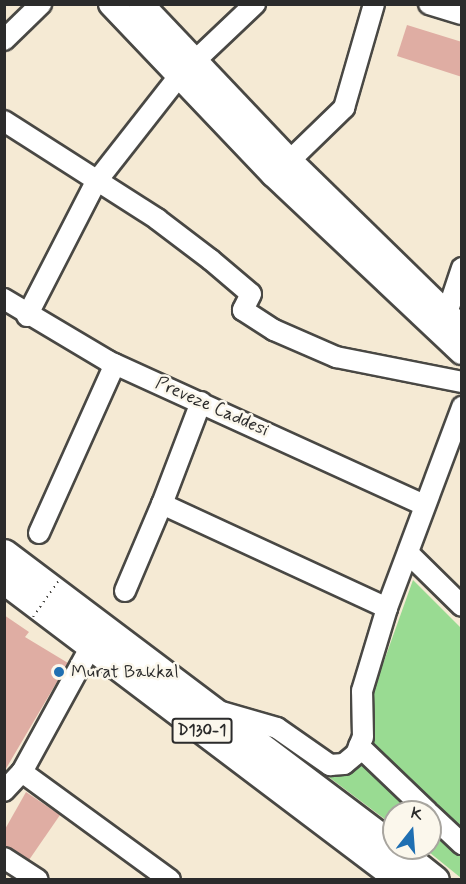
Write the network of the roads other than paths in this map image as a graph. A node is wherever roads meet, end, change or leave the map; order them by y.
1 (41, 4) edge
2 (111, 4) edge
3 (141, 4) edge
4 (255, 4) edge
5 (374, 4) edge
6 (429, 4) edge
7 (462, 14) edge
8 (4, 40) edge
9 (186, 69) junction
10 (4, 121) edge
11 (282, 168) junction
12 (96, 182) junction
13 (462, 268) edge
14 (4, 299) edge
15 (27, 316) junction
16 (450, 325) edge
17 (462, 352) edge
18 (115, 364) junction
19 (462, 382) edge
20 (201, 402) junction
21 (462, 407) edge
22 (162, 504) junction
23 (424, 505) junction
24 (39, 532) dead end
25 (4, 553) edge
26 (409, 554) junction
27 (4, 580) edge
28 (125, 591) dead end
29 (462, 606) edge
30 (387, 608) junction
31 (91, 646) junction
32 (214, 709) junction
33 (359, 746) junction
34 (22, 772) junction
35 (4, 791) edge
36 (415, 800) edge
37 (442, 825) edge
38 (382, 839) edge
39 (462, 844) edge
40 (4, 858) edge
41 (410, 860) edge
42 (38, 879) edge
43 (168, 879) edge
44 (400, 879) edge
45 (435, 879) edge

1 - 8 street
2 - 9 main road
3 - 9 main road
4 - 9 street
5 - 11 street
6 - 7 street
9 - 11 main road
9 - 12 street
10 - 12 street
11 - 16 main road
12 - 15 street
12 - 19 street
13 - 16 street
14 - 15 street, Preveze Caddesi
15 - 18 street, Preveze Caddesi
16 - 17 main road
18 - 20 street, Preveze Caddesi
18 - 24 street
20 - 22 street
20 - 23 street, Preveze Caddesi
21 - 23 street
22 - 28 street
22 - 30 street
23 - 26 street
25 - 32 highway, D130-1
26 - 29 street
26 - 30 street
27 - 31 highway, D130-1
30 - 33 street
31 - 34 street
31 - 44 highway, D130-1
32 - 33 street
32 - 38 highway, D130-1
33 - 36 street
34 - 35 street
34 - 43 street
37 - 39 street
40 - 42 street
41 - 45 highway, D130-1

